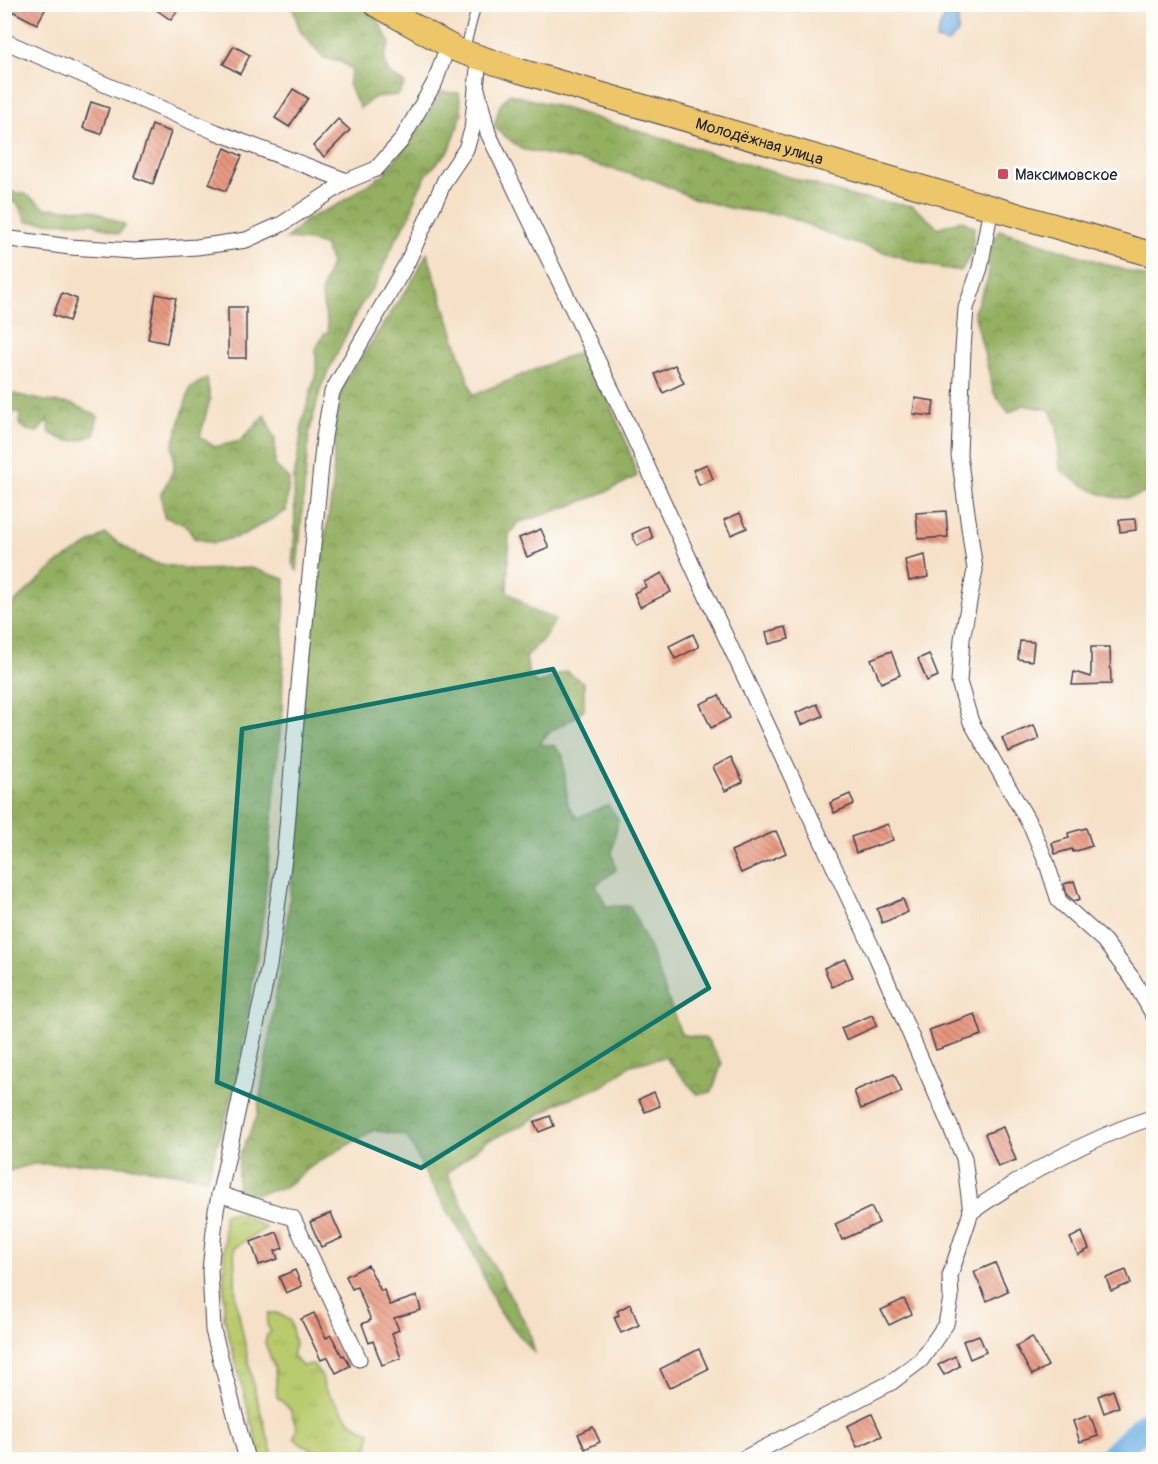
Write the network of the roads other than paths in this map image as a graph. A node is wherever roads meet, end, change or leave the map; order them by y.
1 (375, 4) edge
2 (477, 4) edge
3 (4, 41) edge
4 (464, 52) junction
5 (476, 85) junction
6 (347, 181) junction
7 (991, 207) junction
8 (4, 238) edge
9 (1154, 255) edge
10 (1154, 1016) edge
11 (1154, 1117) edge
12 (219, 1194) junction
13 (971, 1212) junction
14 (359, 1359) dead end
15 (247, 1460) edge
16 (741, 1460) edge

1 - 4 main road, Молодёжная улица
2 - 4 lane
3 - 6 street
4 - 5 street
4 - 6 street
4 - 7 main road, Молодёжная улица
5 - 12 street
5 - 13 street
6 - 8 street
7 - 9 main road, Молодёжная улица
7 - 10 street
11 - 13 street
12 - 14 street
12 - 15 street
13 - 16 street

